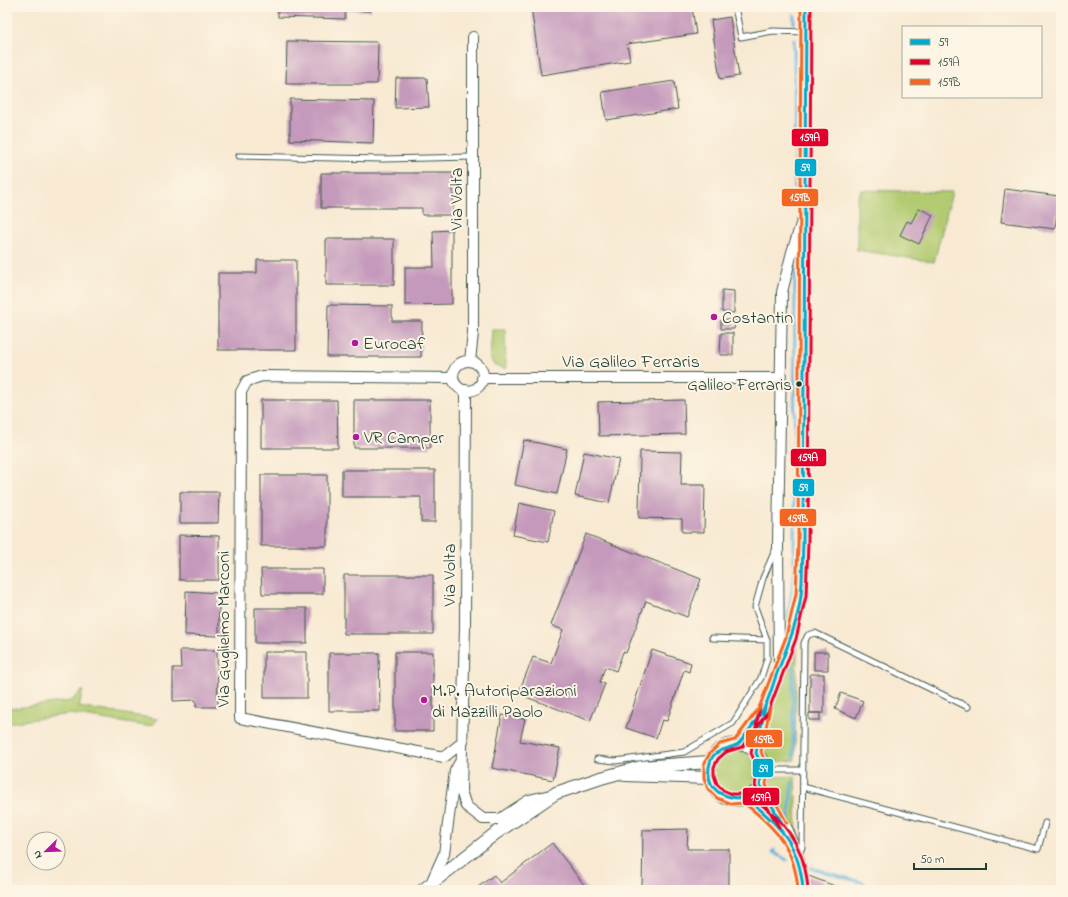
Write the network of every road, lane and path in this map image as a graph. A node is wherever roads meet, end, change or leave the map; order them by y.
1 (735, 7) edge
2 (806, 7) edge
3 (806, 32) junction
4 (473, 37) dead end
5 (239, 156) dead end
6 (473, 157) junction
7 (805, 212) junction
8 (470, 361) junction
9 (453, 378) junction
10 (482, 378) junction
11 (780, 378) junction
12 (466, 390) junction
13 (778, 544) junction
14 (712, 638) dead end
15 (767, 640) junction
16 (779, 669) junction
17 (968, 707) dead end
18 (763, 710) junction
19 (463, 742) junction
20 (738, 744) junction
21 (756, 753) junction
22 (462, 759) junction
23 (597, 759) dead end
24 (709, 762) junction
25 (764, 770) junction
26 (803, 770) junction
27 (616, 774) junction
28 (708, 778) junction
29 (760, 786) junction
30 (803, 787) junction
31 (556, 793) junction
32 (746, 798) junction
33 (1045, 823) dead end
34 (789, 839) junction
35 (798, 857) junction
36 (427, 887) edge
37 (803, 890) edge

1 - 3 lane
2 - 3 street
3 - 7 street
4 - 6 street, Via Volta
5 - 6 lane
6 - 8 street, Via Volta
7 - 11 street
7 - 16 street
8 - 9 street
8 - 10 street
9 - 12 street
9 - 19 street, Via Guglielmo Marconi
10 - 11 street, Via Galileo Ferraris
10 - 12 street
11 - 13 street
12 - 19 street, Via Volta
13 - 15 lane
13 - 16 street
14 - 15 lane
15 - 23 lane
16 - 18 street
17 - 26 lane
18 - 20 street
18 - 21 street
19 - 22 street, Via Volta
20 - 21 street
20 - 24 street
21 - 25 street
22 - 31 street, Via Volta
22 - 36 street, Via Volta
24 - 27 street
24 - 28 street
25 - 26 lane
25 - 29 street
26 - 30 lane
27 - 28 street
27 - 31 street
28 - 32 street
29 - 32 street
29 - 34 street
30 - 33 lane
30 - 35 lane
31 - 36 street
32 - 34 street
34 - 35 street
35 - 37 street

